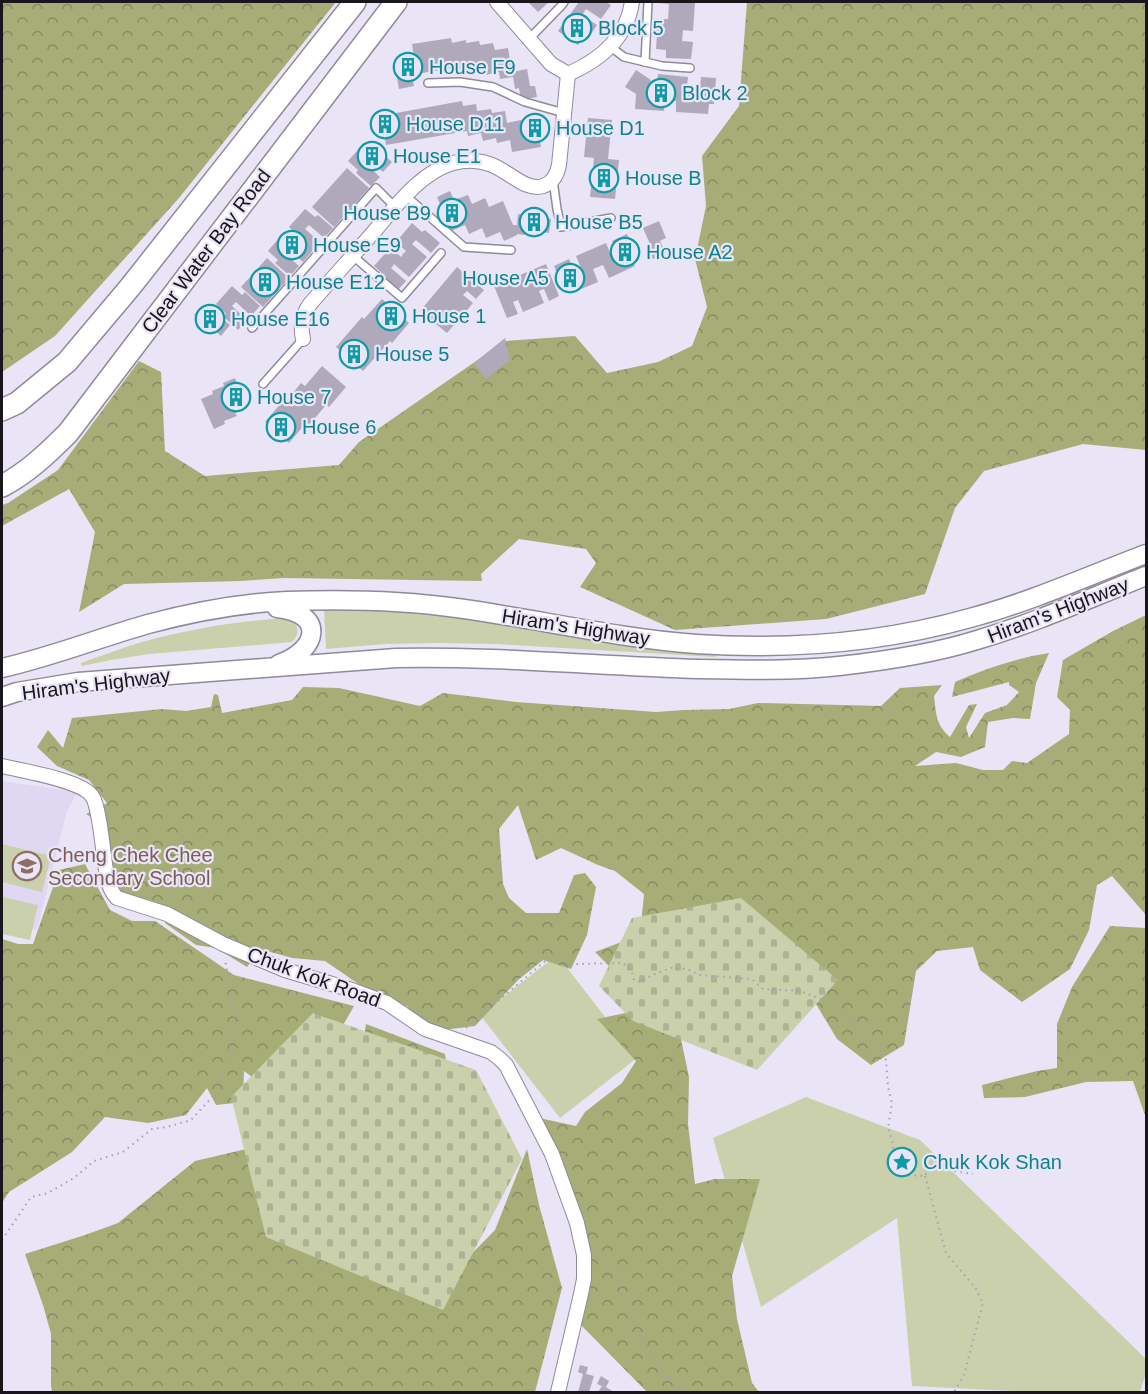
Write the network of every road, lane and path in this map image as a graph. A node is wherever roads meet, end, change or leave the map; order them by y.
1 (355, 2) edge
2 (396, 2) edge
3 (497, 2) edge
4 (564, 2) edge
5 (632, 2) edge
6 (648, 2) edge
7 (529, 39) junction
8 (611, 47) junction
9 (645, 62) junction
10 (690, 68) dead end
11 (568, 74) junction
12 (428, 83) dead end
13 (564, 113) junction
14 (553, 180) junction
15 (406, 196) junction
16 (396, 208) junction
17 (611, 218) dead end
18 (511, 249) dead end
19 (441, 254) dead end
20 (352, 256) junction
21 (252, 328) dead end
22 (303, 339) joint
23 (263, 384) dead end
24 (2, 410) edge
25 (4, 484) edge
26 (1146, 554) edge
27 (1146, 576) edge
28 (239, 606) junction
29 (2, 668) edge
30 (268, 668) junction
31 (2, 697) edge
32 (2, 766) edge
33 (223, 944) junction
34 (453, 1039) junction
35 (973, 1174) dead end
36 (925, 1176) junction
37 (2, 1240) edge
38 (584, 1255) junction
39 (558, 1392) edge
40 (680, 1392) edge
41 (954, 1392) edge

1 - 24 main road, Clear Water Bay Road
2 - 25 main road, Clear Water Bay Road
3 - 7 street
4 - 7 lane
5 - 8 street
6 - 9 lane
7 - 11 street
8 - 9 lane
8 - 11 street
9 - 10 lane
11 - 13 street
12 - 13 lane
13 - 14 street
14 - 15 street
14 - 17 lane
15 - 16 street
15 - 18 lane
16 - 20 street
16 - 21 lane
19 - 20 lane
20 - 22 street
22 - 23 lane
26 - 28 main road, Hiram's Highway
27 - 30 main road, Hiram's Highway
28 - 29 main road, Hiram's Highway
28 - 30 main road
30 - 31 main road, Hiram's Highway
32 - 33 street, Chuk Kok Road
33 - 34 street, Chuk Kok Road
33 - 37 path
34 - 36 path
34 - 38 street, Chuk Kok Road
35 - 36 path
36 - 41 path
38 - 39 street, Chuk Kok Road
38 - 40 path

